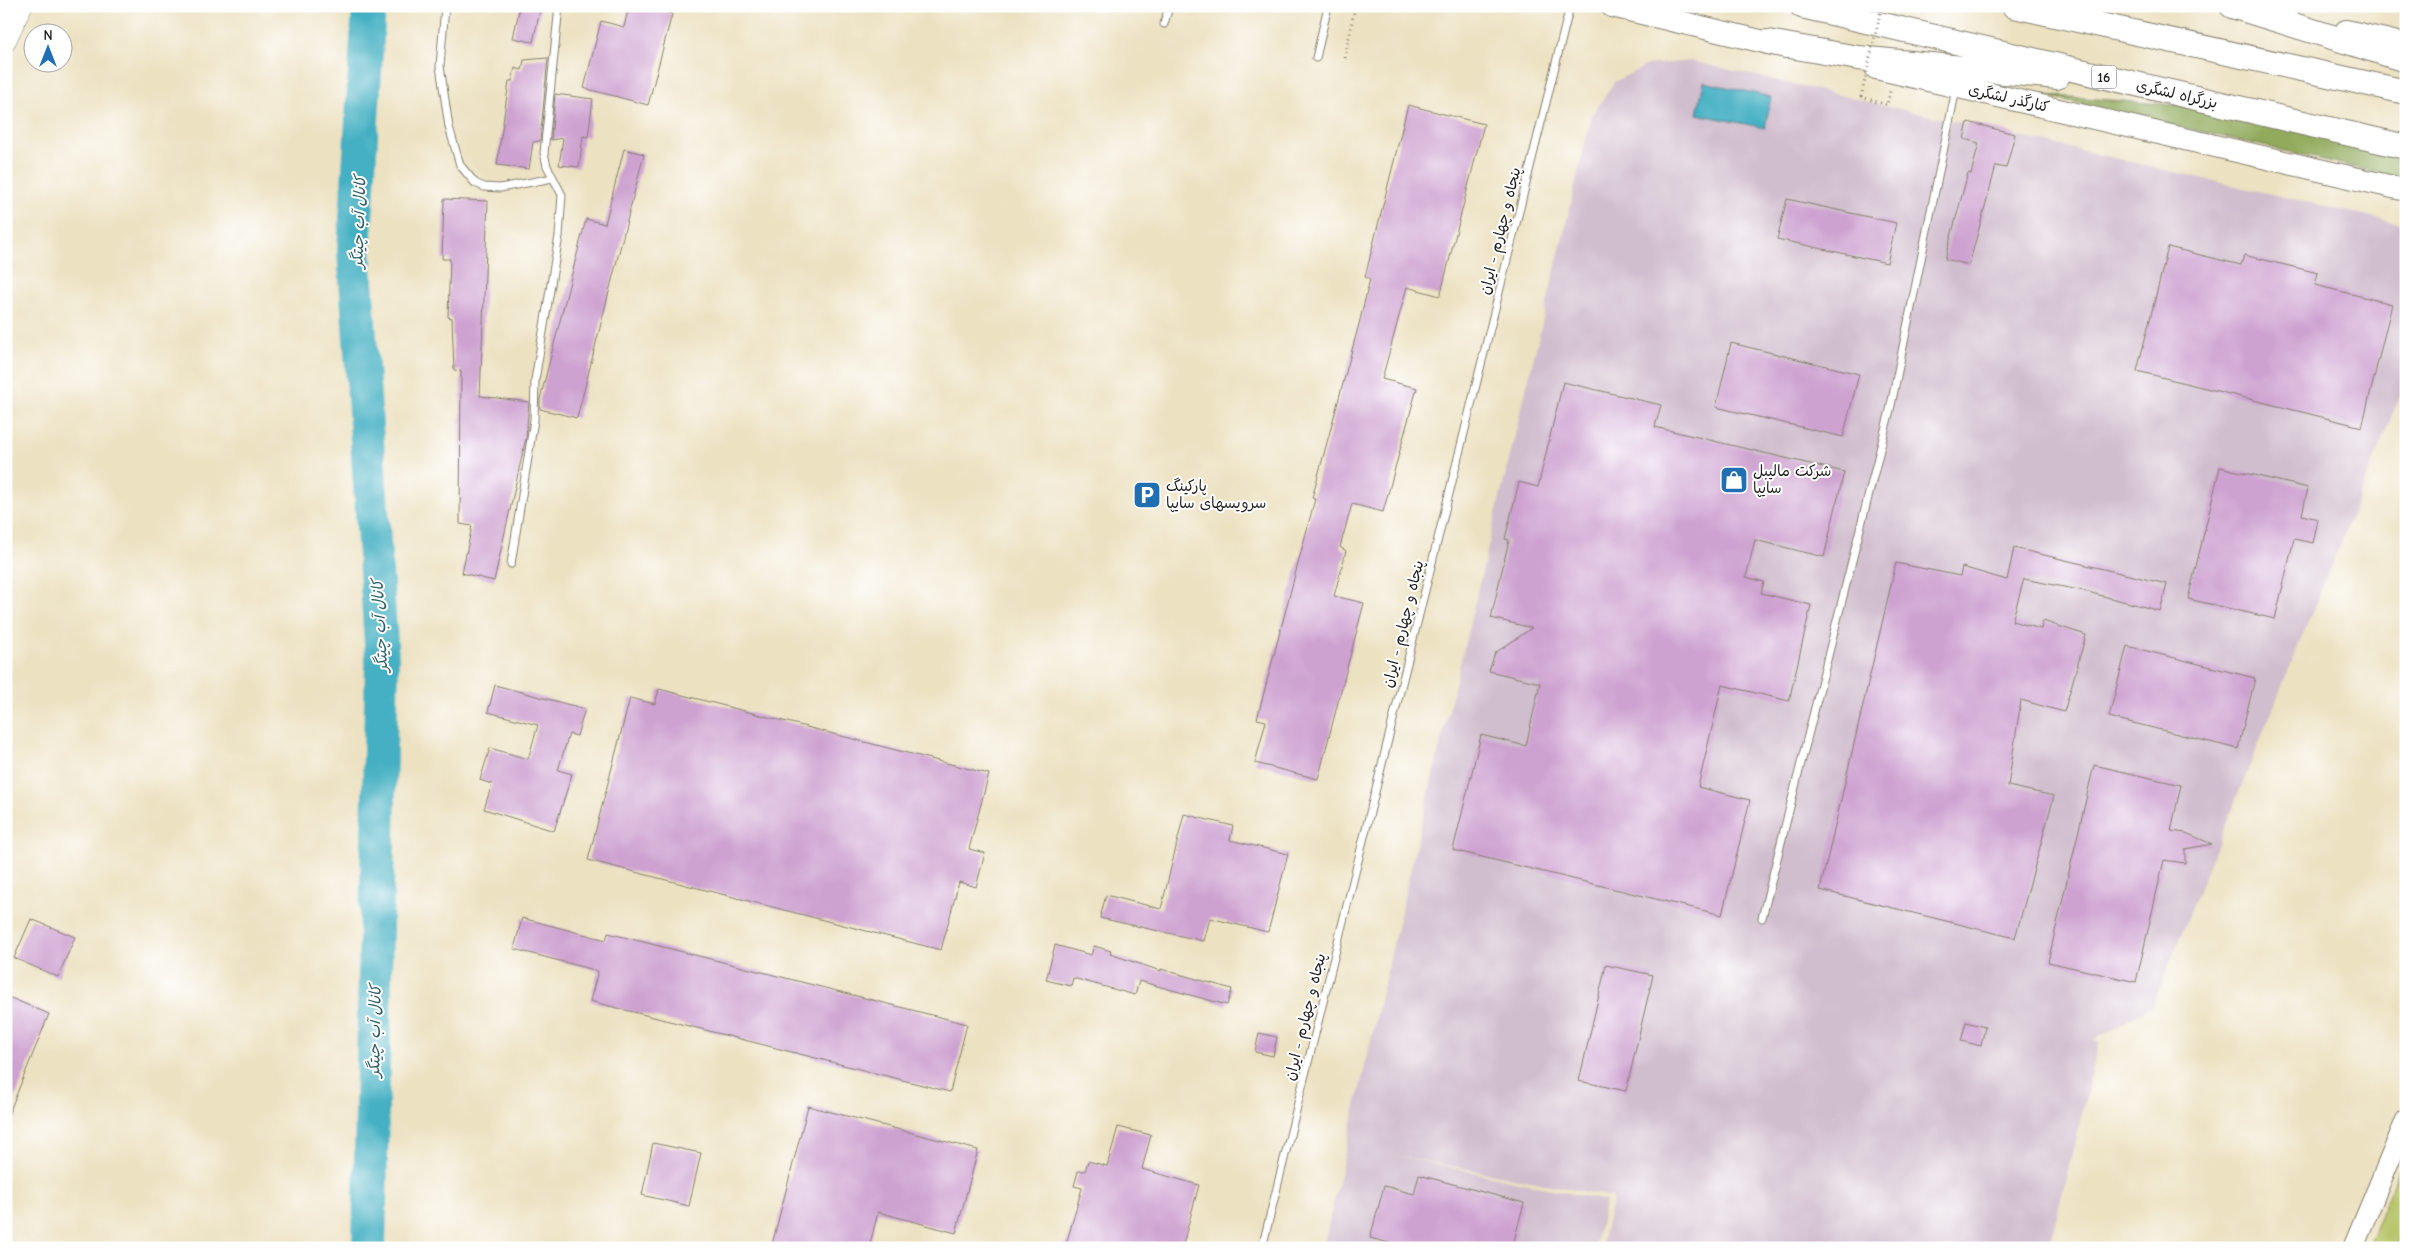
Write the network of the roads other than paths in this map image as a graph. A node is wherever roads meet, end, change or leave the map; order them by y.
1 (23, 6) edge
2 (445, 6) edge
3 (559, 6) edge
4 (1169, 6) edge
5 (1328, 6) edge
6 (1570, 6) edge
7 (1612, 6) edge
8 (1802, 6) edge
9 (2014, 6) edge
10 (2232, 6) edge
11 (2240, 6) edge
12 (1164, 24) dead end
13 (1768, 42) junction
14 (6, 43) edge
15 (2406, 45) edge
16 (1316, 58) dead end
17 (2406, 60) edge
18 (2132, 83) junction
19 (1957, 86) junction
20 (2406, 92) edge
21 (2406, 146) edge
22 (553, 178) junction
23 (2406, 190) edge
24 (510, 564) dead end
25 (1762, 918) dead end
26 (2406, 1120) edge
27 (1262, 1248) edge
28 (2353, 1248) edge

1 - 14 street
2 - 22 lane
3 - 22 lane
4 - 12 lane
5 - 16 lane
6 - 27 lane, پنجاه و چهارم - ایران
7 - 13 main road, کنارگذر لشگری
8 - 18 highway, بزرگراه لشگری / 16
9 - 20 highway
10 - 17 highway
11 - 15 main road
13 - 18 highway
13 - 19 main road, کنارگذر لشگری
18 - 21 highway, بزرگراه لشگری / 16
19 - 23 main road, کنارگذر لشگری
19 - 25 lane
22 - 24 lane
26 - 28 main road

